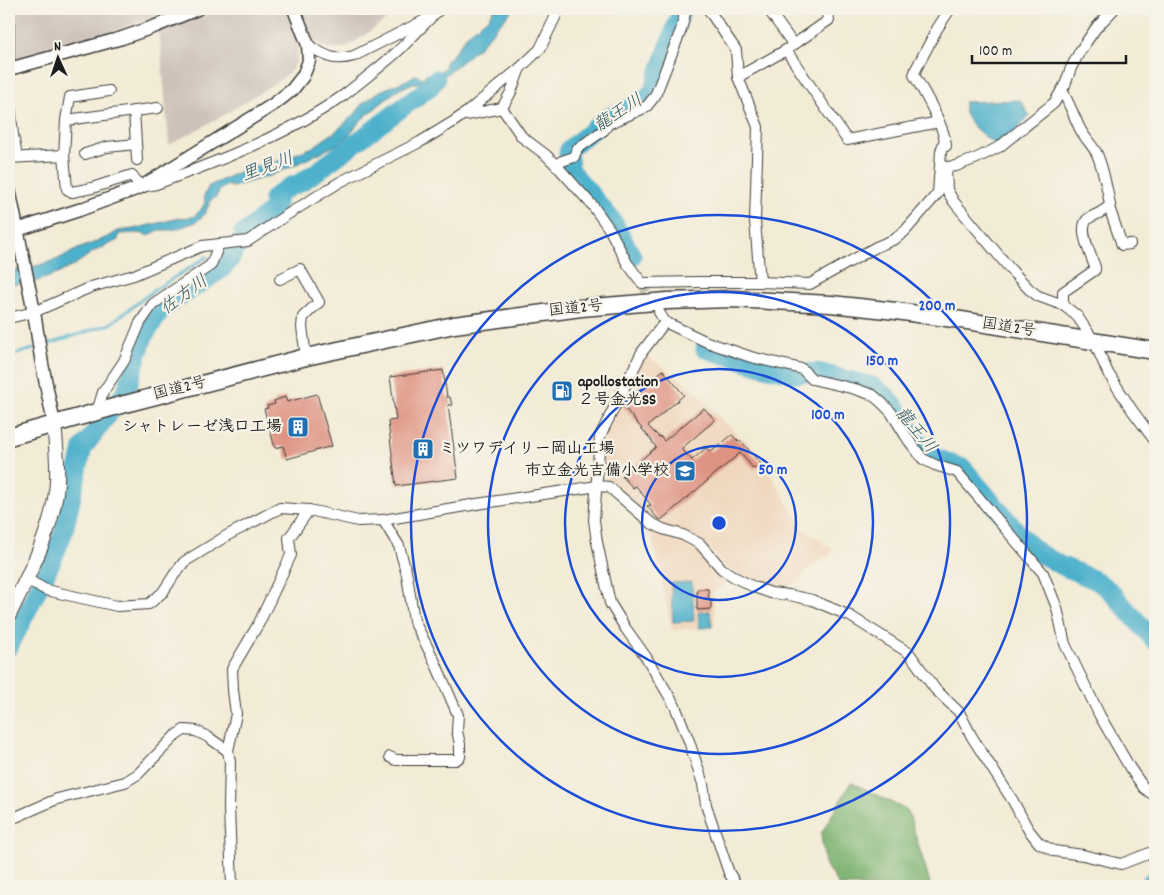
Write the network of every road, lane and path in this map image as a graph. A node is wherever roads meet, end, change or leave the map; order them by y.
1 (9, 9) edge
2 (197, 9) edge
3 (294, 9) edge
4 (440, 9) edge
5 (559, 9) edge
6 (686, 9) edge
7 (708, 9) edge
8 (768, 9) edge
9 (825, 9) edge
10 (950, 9) edge
11 (1114, 9) edge
12 (430, 17) junction
13 (308, 46) junction
14 (790, 47) junction
15 (520, 68) junction
16 (9, 69) edge
17 (738, 77) junction
18 (1062, 90) junction
19 (109, 91) dead end
20 (158, 108) dead end
21 (502, 108) junction
22 (134, 111) junction
23 (461, 117) junction
24 (66, 120) junction
25 (938, 122) junction
26 (945, 140) junction
27 (136, 144) junction
28 (85, 154) dead end
29 (64, 155) junction
30 (13, 158) edge
31 (137, 160) dead end
32 (559, 163) junction
33 (946, 167) junction
34 (141, 187) junction
35 (10, 194) edge
36 (1108, 207) junction
37 (15, 235) edge
38 (224, 243) junction
39 (1130, 244) dead end
40 (280, 279) dead end
41 (760, 282) junction
42 (32, 305) junction
43 (1063, 305) junction
44 (659, 312) tunnel mouth
45 (9, 318) edge
46 (665, 322) junction
47 (1094, 342) junction
48 (1155, 351) edge
49 (306, 357) junction
50 (99, 411) junction
51 (54, 424) junction
52 (9, 437) edge
53 (1155, 442) edge
54 (598, 486) junction
55 (308, 510) junction
56 (383, 520) junction
57 (31, 582) junction
58 (9, 615) edge
59 (228, 751) junction
60 (390, 758) dead end
61 (1155, 796) edge
62 (9, 818) edge
63 (1155, 851) edge
64 (232, 886) edge
65 (737, 886) edge

1 - 16 street
2 - 16 street
3 - 13 street
4 - 12 street
5 - 15 street
6 - 32 street
7 - 17 street
8 - 14 street
9 - 14 street
10 - 25 street
11 - 18 street
12 - 13 street
12 - 34 street
13 - 34 street
14 - 17 street
14 - 25 street
15 - 21 street
15 - 23 street
16 - 30 street
17 - 41 street
18 - 33 street
18 - 36 street
19 - 24 street
20 - 22 street
21 - 23 street
21 - 32 street
22 - 24 street
22 - 27 street
23 - 38 street
24 - 29 street
25 - 26 street
26 - 33 street
26 - 41 street
27 - 28 street
27 - 31 street
29 - 30 street
29 - 34 street
32 - 41 street
33 - 43 street
34 - 37 street
35 - 37 street
36 - 39 street
36 - 43 street
37 - 42 street
38 - 42 street
38 - 50 street
40 - 49 street
42 - 45 street
42 - 51 street
43 - 47 street
44 - 46 street
46 - 54 street
46 - 61 street
47 - 48 highway, 国道2号
47 - 49 highway, 国道2号
47 - 53 street
49 - 50 highway, 国道2号
50 - 51 highway, 国道2号
51 - 52 highway, 国道2号
51 - 57 main road
54 - 56 street
54 - 63 street
54 - 65 street
55 - 56 street
55 - 57 street
55 - 59 street
56 - 60 street
57 - 58 main road
59 - 62 street
59 - 64 street

